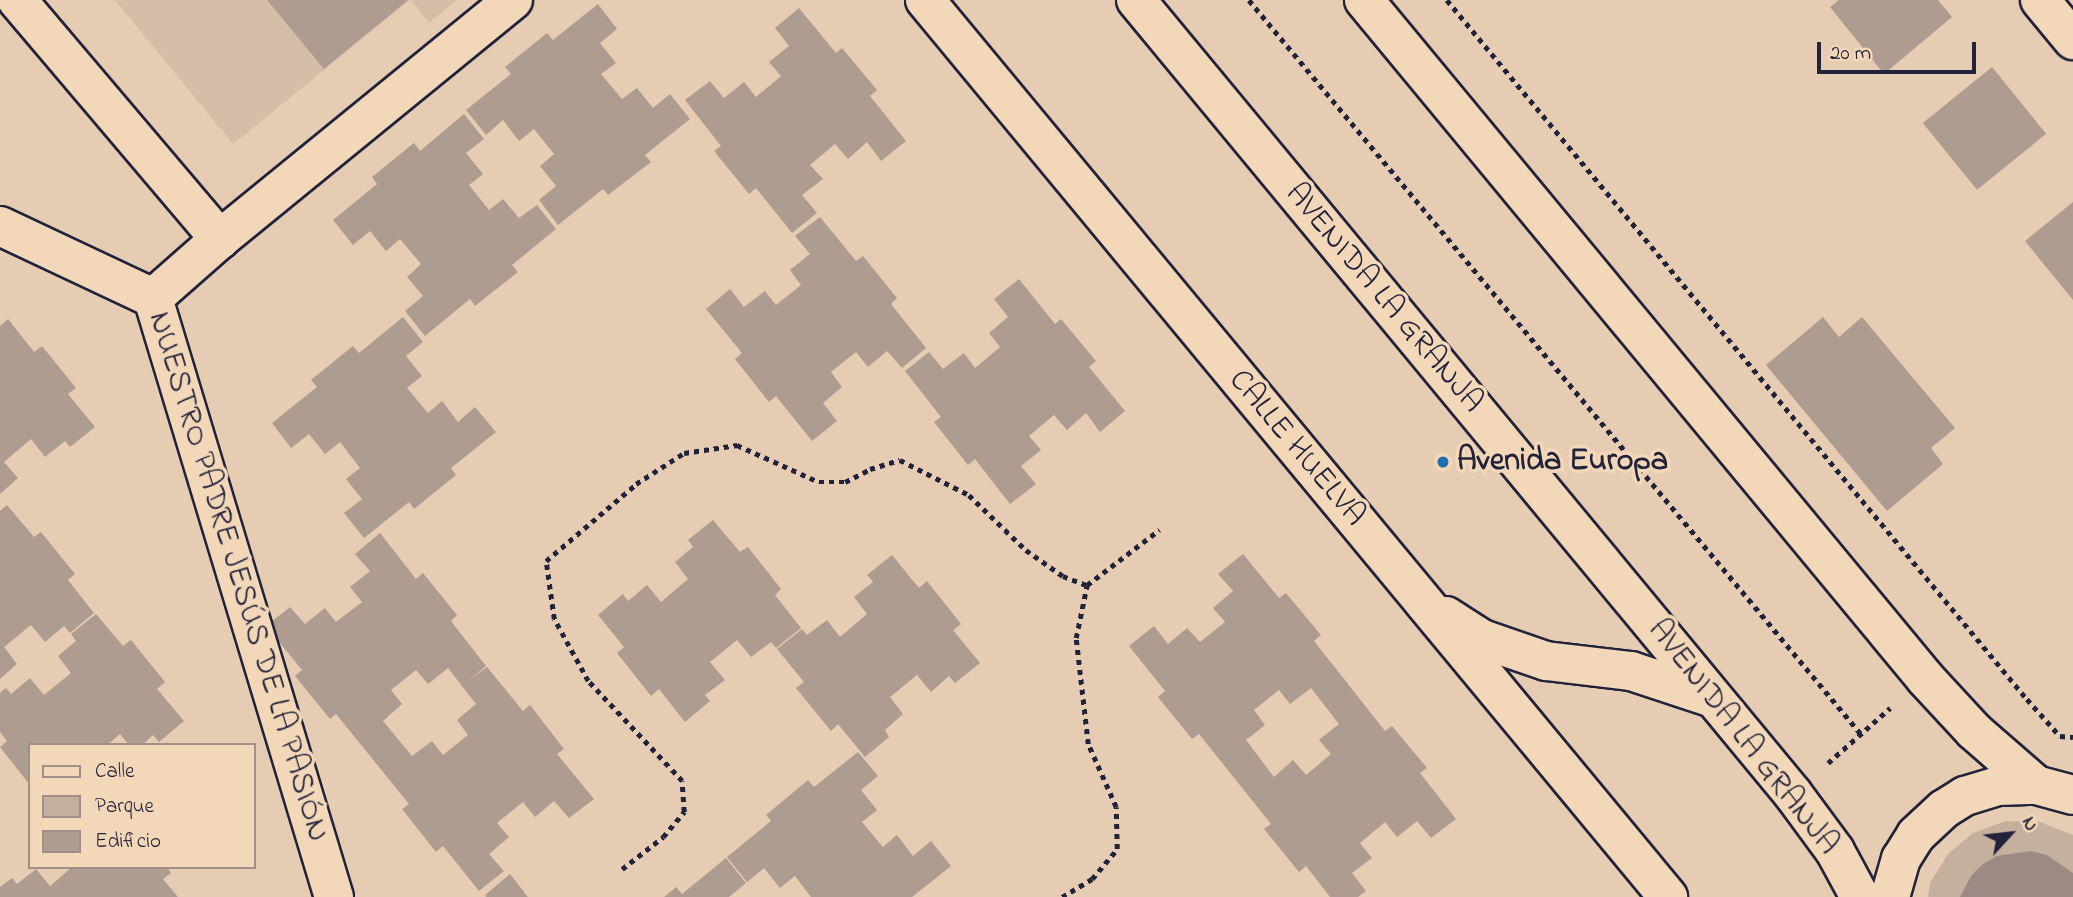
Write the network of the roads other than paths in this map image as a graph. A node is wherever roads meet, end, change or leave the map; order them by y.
1 (17, 0) edge
2 (513, 0) edge
3 (925, 0) edge
4 (1136, 0) edge
5 (1364, 0) edge
6 (2040, 0) edge
7 (2073, 40) edge
8 (0, 226) edge
9 (220, 239) junction
10 (153, 298) junction
11 (1421, 600) junction
12 (1713, 698) junction
13 (2036, 785) junction
14 (2073, 795) edge
15 (334, 897) edge
16 (1668, 897) edge
17 (1860, 897) edge
18 (1890, 897) edge

1 - 9 street
2 - 9 street
3 - 11 street, CALLE HUELVA
4 - 12 street, AVENIDA LA GRANJA
5 - 13 street
6 - 7 street
8 - 10 street, NUESTRO PADRE JESÚS DE LA PASIÓN
9 - 10 street
10 - 15 street, NUESTRO PADRE JESÚS DE LA PASIÓN
11 - 12 street
11 - 16 street, CALLE HUELVA
12 - 17 street, AVENIDA LA GRANJA
13 - 14 street
13 - 18 street

